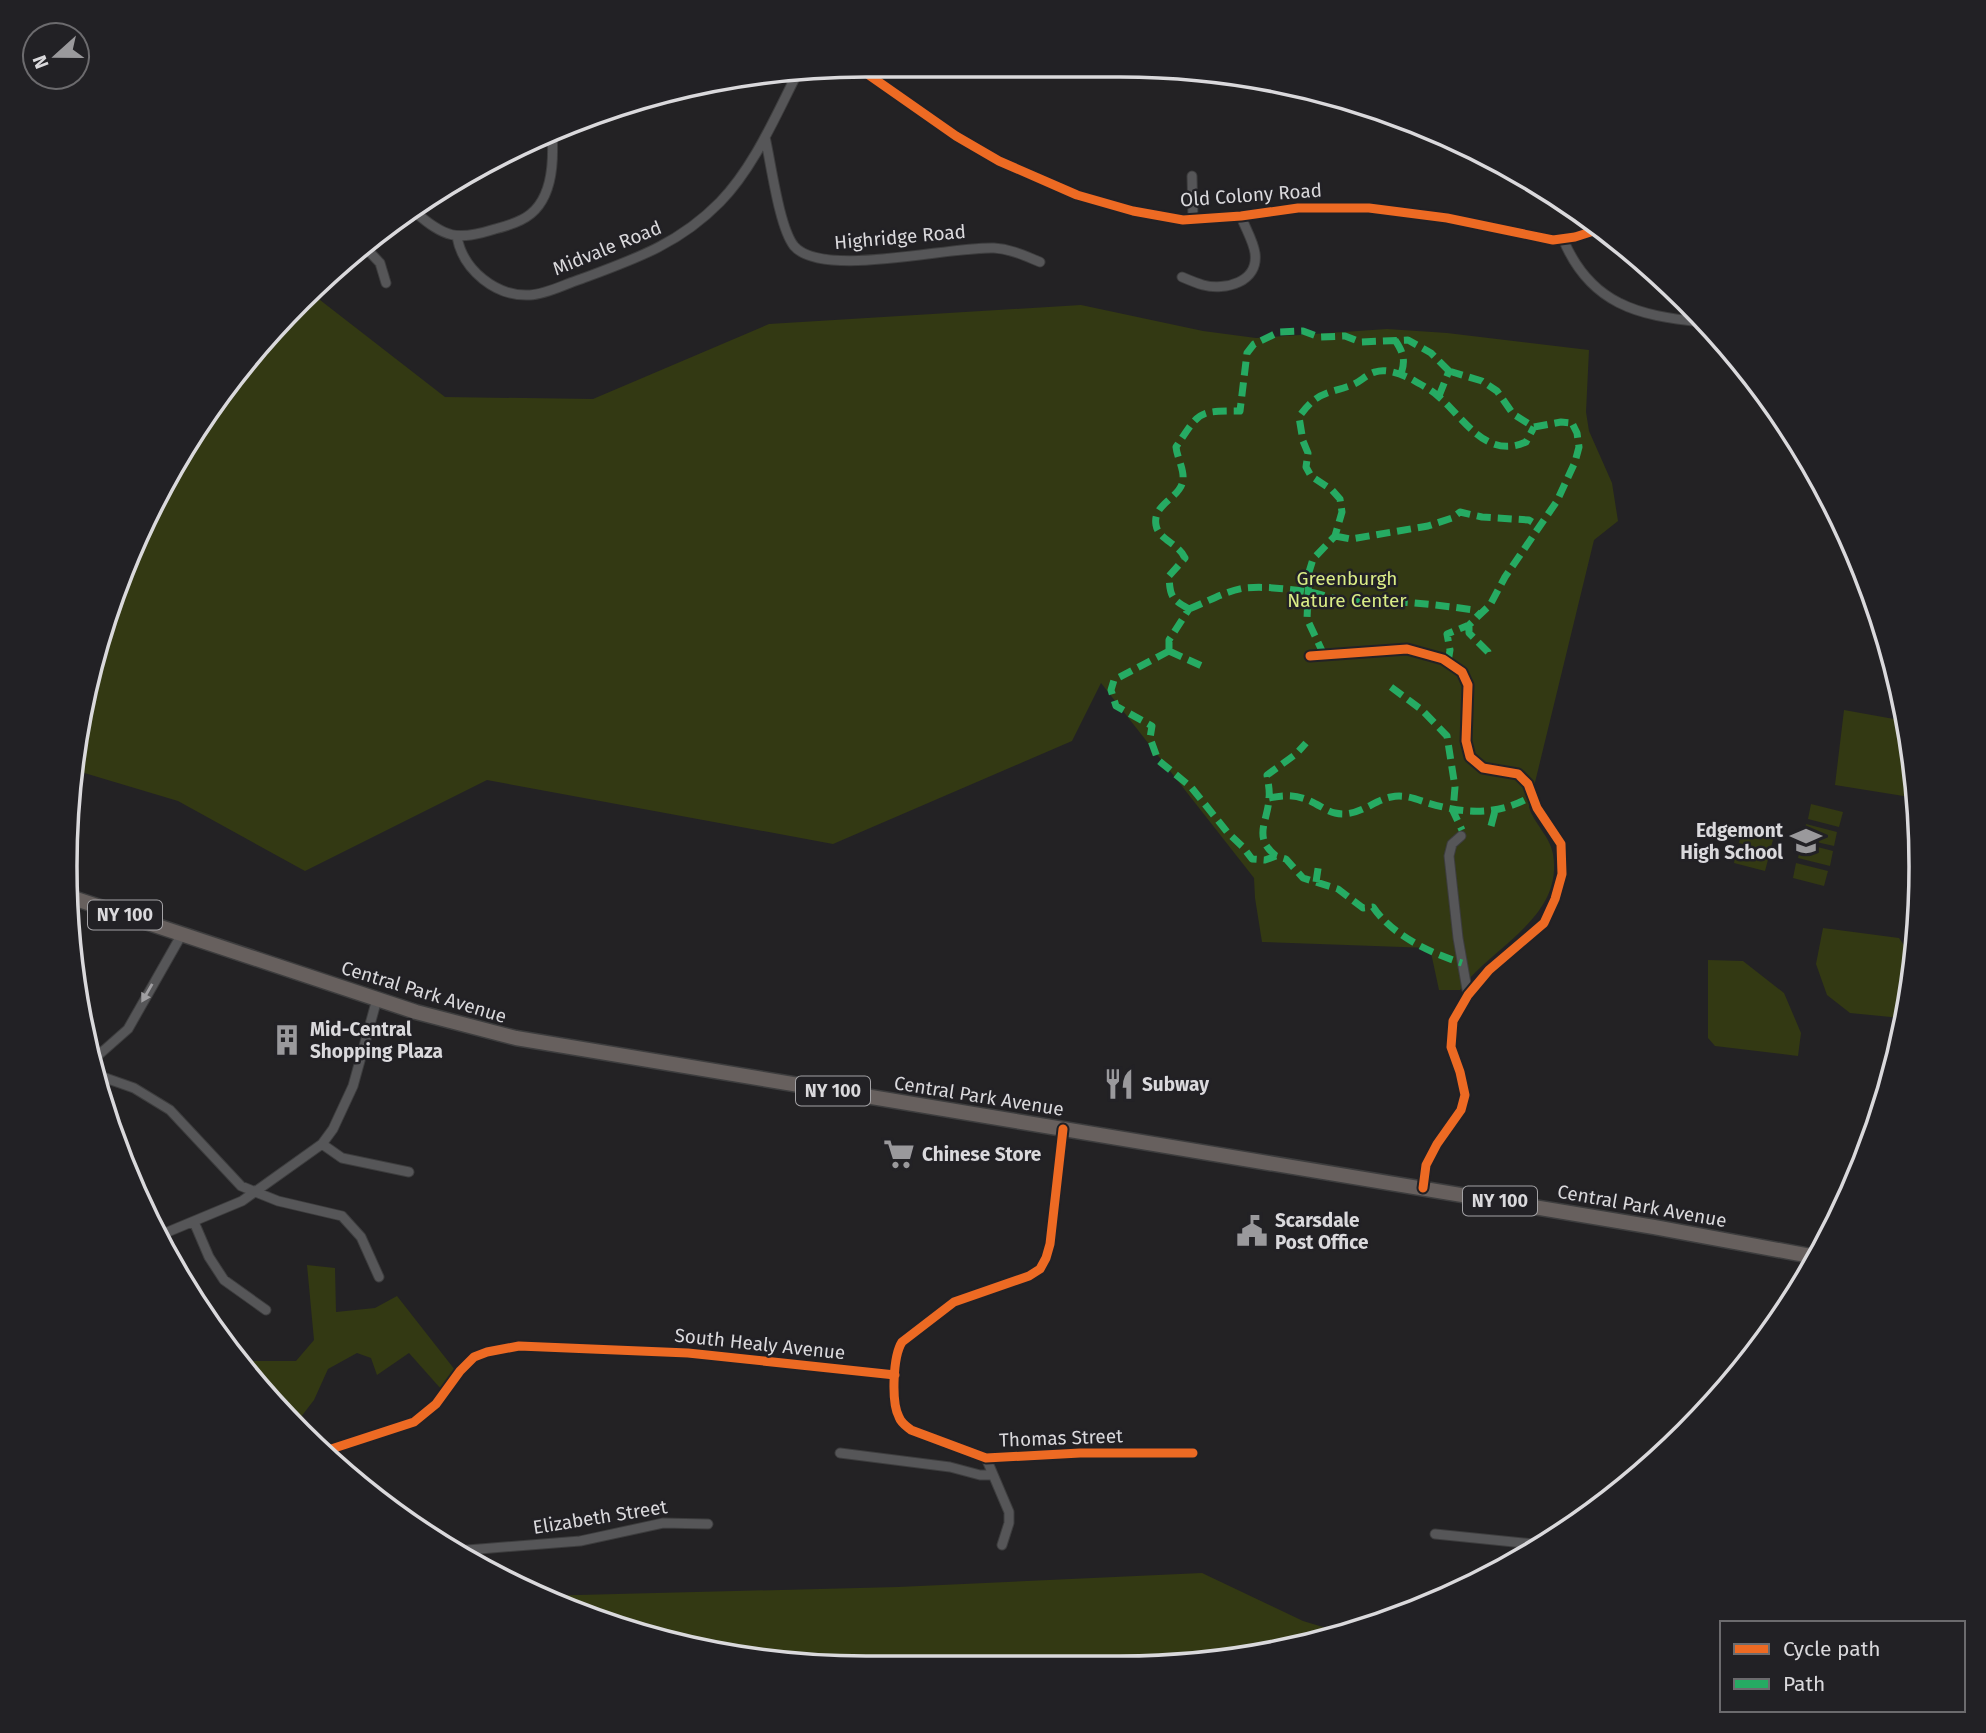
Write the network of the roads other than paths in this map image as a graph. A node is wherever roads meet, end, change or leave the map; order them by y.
1 (872, 77) edge
2 (793, 81) edge
3 (765, 137) junction
4 (552, 142) edge
5 (1192, 176) dead end
6 (420, 216) edge
7 (1241, 216) junction
8 (1193, 219) junction
9 (1589, 232) edge
10 (457, 237) junction
11 (1563, 239) junction
12 (370, 253) edge
13 (1040, 262) dead end
14 (1182, 277) dead end
15 (386, 283) dead end
16 (1689, 320) edge
17 (1310, 656) dead end
18 (1461, 836) dead end
19 (78, 900) edge
20 (182, 934) junction
21 (1468, 995) junction
22 (377, 999) junction
23 (100, 1054) edge
24 (106, 1078) edge
25 (1063, 1129) junction
26 (322, 1144) junction
27 (410, 1171) dead end
28 (1423, 1188) junction
29 (257, 1193) junction
30 (194, 1222) junction
31 (167, 1232) edge
32 (1806, 1255) edge
33 (379, 1278) dead end
34 (266, 1310) dead end
35 (895, 1375) junction
36 (333, 1448) edge
37 (1193, 1452) dead end
38 (840, 1453) dead end
39 (986, 1458) junction
40 (993, 1475) junction
41 (708, 1524) dead end
42 (1435, 1534) dead end
43 (1525, 1543) edge
44 (1002, 1545) dead end
45 (471, 1550) edge

1 - 8 street, Old Colony Road
2 - 3 street, Midvale Road
3 - 10 street, Midvale Road
3 - 13 street, Highridge Road
4 - 10 street
5 - 8 street
6 - 10 street
7 - 8 street, Old Colony Road
7 - 11 street, Old Colony Road
7 - 14 street
9 - 11 street, Old Colony Road
11 - 16 street
12 - 15 street
17 - 21 street
18 - 21 street
19 - 20 main road, Central Park Avenue / NY 100
20 - 22 main road, Central Park Avenue / NY 100
20 -> 23 street
21 - 28 street
22 - 25 main road, Central Park Avenue / NY 100
22 - 26 street
24 - 29 street
25 - 28 main road, Central Park Avenue / NY 100
25 - 35 street
26 - 27 street
26 - 29 street
28 - 32 main road, Central Park Avenue / NY 100
29 - 30 street
29 - 33 street
30 - 31 street
30 - 34 street
35 - 36 street, South Healy Avenue
35 - 39 street, Thomas Street
37 - 39 street, Thomas Street
38 - 40 street
39 - 40 street, Thomas Street
40 - 44 street, Thomas Street
41 - 45 street, Elizabeth Street
42 - 43 street

